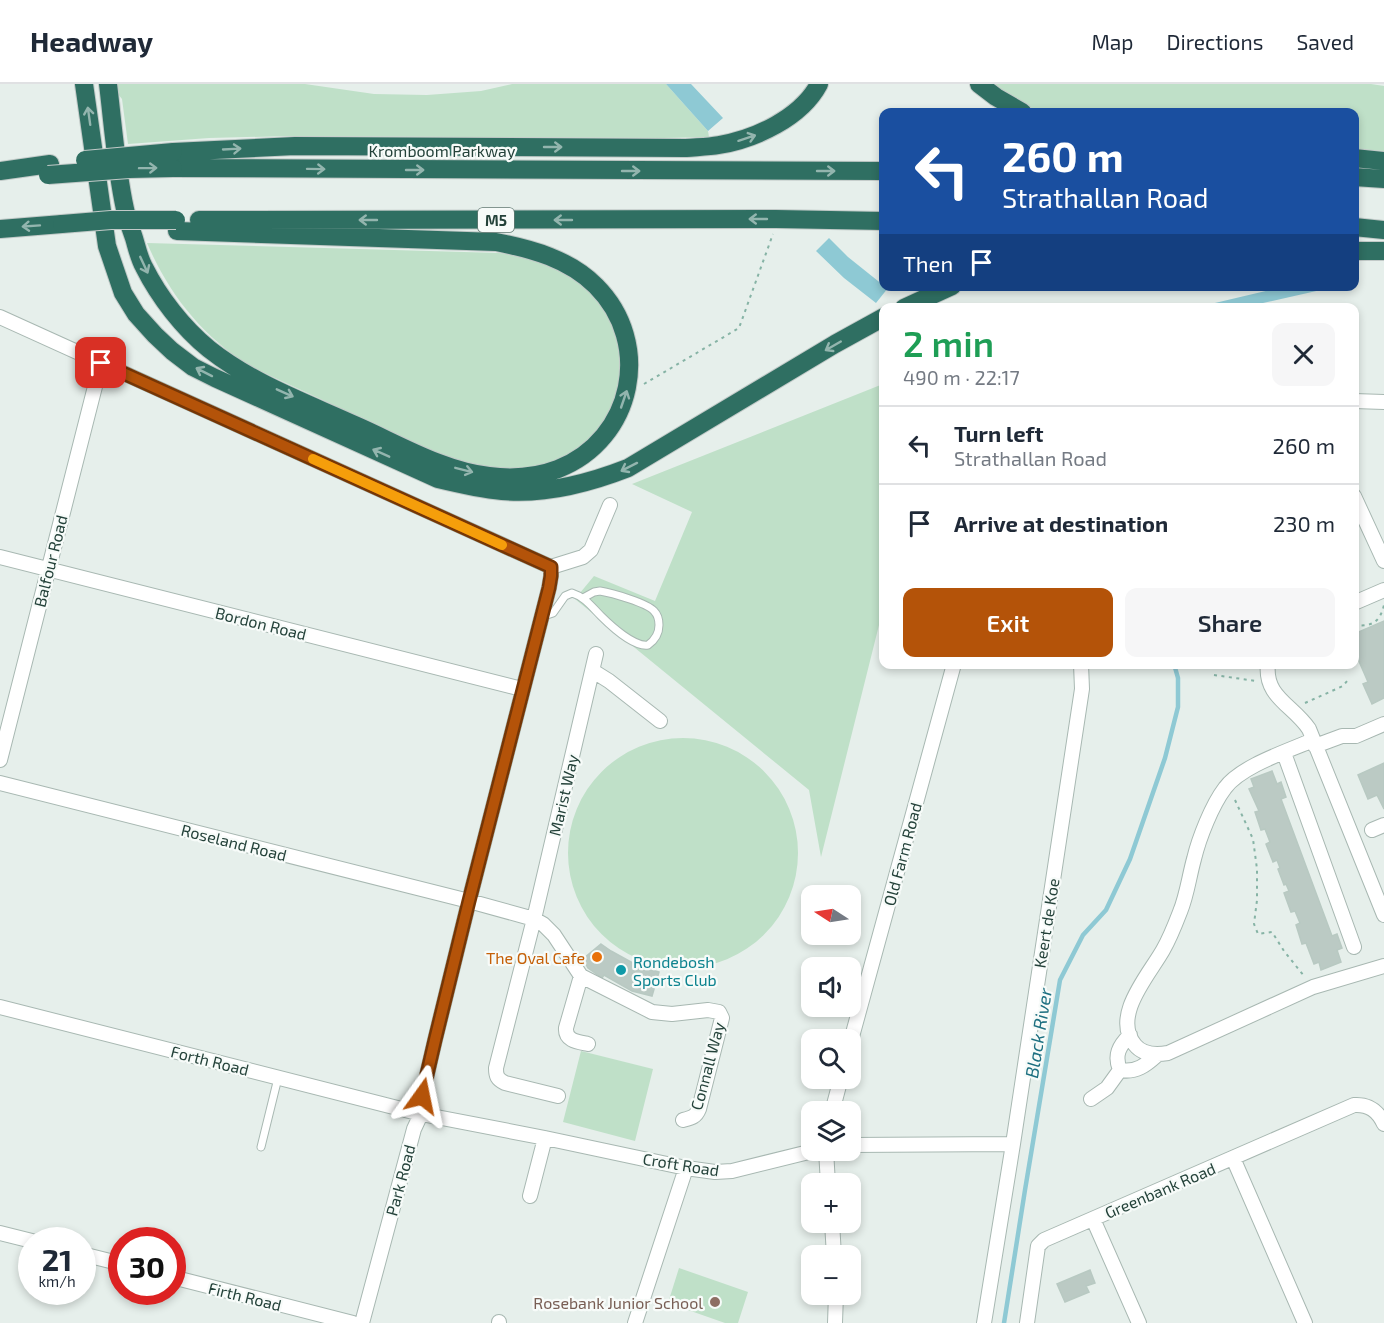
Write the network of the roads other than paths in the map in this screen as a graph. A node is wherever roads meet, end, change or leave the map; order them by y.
1 (84, 84) edge
2 (108, 84) edge
3 (819, 84) edge
4 (979, 84) edge
5 (1015, 108) edge
6 (1359, 158) edge
7 (173, 160) junction
8 (1384, 161) edge
9 (49, 170) junction
10 (0, 171) edge
11 (879, 171) edge
12 (1359, 177) edge
13 (1384, 179) edge
14 (0, 180) edge
15 (879, 221) edge
16 (177, 225) junction
17 (1359, 228) edge
18 (0, 229) edge
19 (1384, 230) edge
20 (1359, 251) edge
21 (1384, 251) edge
22 (941, 291) edge
23 (915, 303) edge
24 (0, 317) edge
25 (879, 321) edge
26 (101, 363) junction
27 (1359, 401) edge
28 (1384, 402) edge
29 (610, 505) dead end
30 (1359, 507) edge
31 (0, 557) edge
32 (1384, 561) edge
33 (551, 567) junction
34 (48, 569) junction
35 (1384, 590) edge
36 (583, 598) junction
37 (1359, 601) edge
38 (541, 617) junction
39 (596, 654) dead end
40 (953, 669) edge
41 (1081, 669) edge
42 (1267, 669) edge
43 (593, 671) junction
44 (522, 689) junction
45 (660, 721) dead end
46 (1384, 724) edge
47 (1314, 743) junction
48 (1284, 753) junction
49 (0, 760) edge
50 (0, 783) edge
51 (469, 901) junction
52 (1384, 915) edge
53 (534, 919) junction
54 (1354, 947) dead end
55 (1384, 966) edge
56 (581, 976) junction
57 (0, 1007) edge
58 (854, 1029) edge
59 (1130, 1035) junction
60 (588, 1044) dead end
61 (1157, 1055) junction
62 (1120, 1070) junction
63 (278, 1078) junction
64 (558, 1096) dead end
65 (1091, 1099) dead end
66 (421, 1114) junction
67 (683, 1120) dead end
68 (1384, 1124) edge
69 (545, 1138) junction
70 (1013, 1144) junction
71 (861, 1145) edge
72 (261, 1147) dead end
73 (801, 1154) edge
74 (1233, 1158) junction
75 (686, 1168) junction
76 (530, 1196) dead end
77 (1093, 1219) junction
78 (0, 1233) edge
79 (18, 1238) edge
80 (186, 1281) edge
81 (836, 1305) edge
82 (353, 1323) edge
83 (362, 1323) edge
84 (635, 1323) edge
85 (836, 1323) edge
86 (984, 1323) edge
87 (1027, 1323) edge
88 (1139, 1323) edge
89 (1305, 1323) edge

25 -> 1 highway
2 -> 16 highway
7 -> 3 highway
4 - 5 highway
6 - 8 highway
9 -> 7 highway, Kromboom Parkway, bridge
7 -> 11 highway, Kromboom Parkway
9 - 10 highway
9 - 14 highway, Kromboom Parkway
12 - 13 highway
15 -> 16 highway, M5
16 -> 18 highway, M5, bridge
17 - 19 highway
20 - 21 highway
22 - 23 highway
24 - 26 street
26 - 33 street
26 - 34 street, Balfour Road
27 - 28 street
29 - 33 street
30 - 32 street
31 - 34 street, Bordon Road
33 - 38 street, Park Road
34 - 44 street, Bordon Road
34 - 49 street, Balfour Road
35 - 37 street
36 - 36 lane
36 - 38 lane
38 - 44 street, Park Road
39 - 43 street, Marist Way
40 - 58 street, Old Farm Road
41 - 70 street, Keert de Koe
42 - 47 street
43 - 45 street
43 - 53 street, Marist Way
44 - 51 street, Park Road
46 - 47 street
47 - 48 street
47 - 52 street
48 - 54 street
48 - 59 street
50 - 51 street, Roseland Road
51 - 53 street, Roseland Road
51 - 66 street, Park Road
53 - 56 street, Connall Way
53 - 64 street, Marist Way
55 - 61 street
56 - 60 street
56 - 67 street, Connall Way
57 - 63 street, Forth Road
59 - 61 street
59 - 62 street
61 - 62 street
62 - 65 street
63 - 66 street, Forth Road
63 - 72 lane
66 - 69 street, Croft Road
66 - 83 street, Park Road
68 - 74 street, Greenbank Road
69 - 75 street, Croft Road
69 - 76 street
70 - 71 street
70 - 86 street, Keert de Koe
73 - 75 street, Croft Road
74 - 77 street, Greenbank Road
74 - 89 street
75 - 84 street
77 - 87 street, Greenbank Road
77 - 88 street
78 - 79 street
80 - 82 street, Firth Road
81 - 85 street

